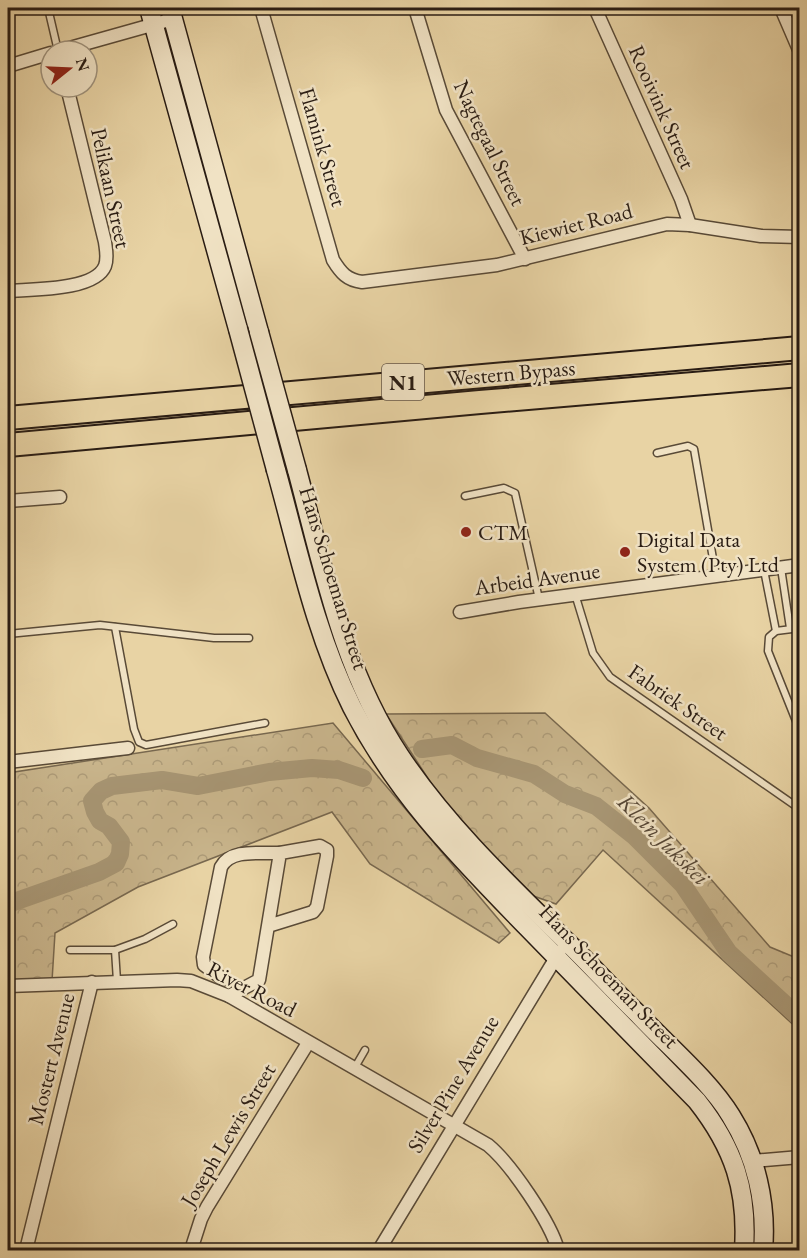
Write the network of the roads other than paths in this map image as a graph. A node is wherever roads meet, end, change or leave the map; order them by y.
1 (48, 8) edge
2 (261, 8) edge
3 (415, 8) edge
4 (595, 8) edge
5 (781, 8) edge
6 (171, 13) edge
7 (151, 16) edge
8 (56, 39) edge
9 (91, 39) edge
10 (800, 52) edge
11 (39, 57) edge
12 (8, 66) edge
13 (70, 99) edge
14 (690, 225) junction
15 (800, 237) edge
16 (525, 259) junction
17 (362, 282) joint
18 (8, 291) edge
19 (800, 348) edge
20 (800, 375) edge
21 (8, 418) edge
22 (8, 445) edge
23 (657, 453) dead end
24 (465, 496) dead end
25 (60, 497) dead end
26 (8, 501) edge
27 (800, 565) edge
28 (781, 567) junction
29 (764, 569) junction
30 (716, 576) junction
31 (575, 594) junction
32 (540, 599) junction
33 (460, 612) dead end
34 (115, 627) junction
35 (790, 628) junction
36 (800, 628) edge
37 (776, 631) junction
38 (8, 634) edge
39 (249, 638) dead end
40 (265, 723) dead end
41 (371, 725) junction
42 (800, 731) edge
43 (128, 748) dead end
44 (8, 762) edge
45 (800, 809) edge
46 (280, 854) junction
47 (173, 924) dead end
48 (268, 926) junction
49 (562, 949) junction
50 (70, 950) dead end
51 (115, 950) junction
52 (223, 979) dead end
53 (117, 981) junction
54 (92, 982) junction
55 (8, 986) edge
56 (229, 996) junction
57 (308, 1043) junction
58 (365, 1050) dead end
59 (354, 1069) junction
60 (453, 1125) junction
61 (800, 1157) edge
62 (752, 1161) junction
63 (26, 1251) edge
64 (191, 1251) edge
65 (379, 1251) edge
66 (558, 1251) edge
67 (744, 1251) edge
68 (763, 1251) edge

1 - 8 lane
2 - 17 street, Flamink Street
3 - 16 street, Nagtegaal Street
4 - 14 street, Rooivink Street
5 - 10 street
6 - 7 street
6 - 41 main road, Hans Schoeman Street, bridge
7 - 9 street
7 - 41 main road, Hans Schoeman Street, bridge
11 - 12 street
13 - 18 street, Pelikaan Street
14 - 15 street, Kiewiet Road
14 - 16 street, Kiewiet Road
16 - 17 street, Kiewiet Road
19 - 21 highway, Western Bypass / N1
20 - 22 highway, Western Bypass / N1
23 - 30 lane
24 - 32 lane
25 - 26 street
27 - 28 street, Arbeid Avenue
28 - 29 street, Arbeid Avenue
28 - 35 lane
29 - 30 street, Arbeid Avenue
29 - 37 lane
30 - 31 street, Arbeid Avenue
31 - 32 street, Arbeid Avenue
31 - 45 lane, Fabriek Street
32 - 33 street, Arbeid Avenue
34 - 38 lane
34 - 39 lane
34 - 40 lane
35 - 36 lane
35 - 37 lane
37 - 42 lane
41 - 49 main road, Hans Schoeman Street
41 - 49 main road, Hans Schoeman Street
43 - 44 street
46 - 48 street
46 - 48 street
46 - 52 street
47 - 51 lane
48 - 56 street
49 - 60 street, Silver Pine Avenue
49 - 62 main road, Hans Schoeman Street
49 - 67 main road, Hans Schoeman Street
50 - 51 lane
51 - 53 lane
53 - 54 street, River Road
53 - 56 street, River Road
54 - 55 street, River Road
54 - 63 street, Mostert Avenue
56 - 57 street, River Road
57 - 59 street, River Road
57 - 64 street, Joseph Lewis Street
58 - 59 lane
59 - 60 street, River Road
60 - 65 street, Silver Pine Avenue
60 - 66 street, River Road
61 - 62 street
62 - 68 main road, Hans Schoeman Street

